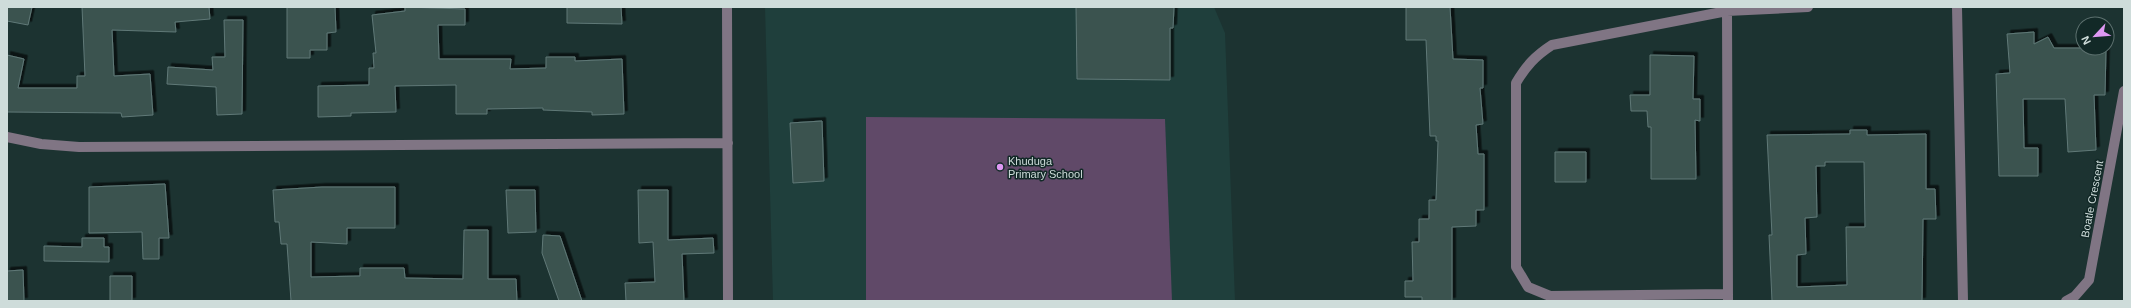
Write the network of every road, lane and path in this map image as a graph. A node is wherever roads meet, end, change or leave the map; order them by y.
1 (727, 7) edge
2 (1808, 7) edge
3 (1958, 7) edge
4 (1727, 11) junction
5 (2124, 91) edge
6 (7, 137) edge
7 (728, 143) junction
8 (1728, 297) edge
9 (728, 301) edge
10 (1963, 301) edge
11 (2066, 301) edge

1 - 7 street
2 - 4 street
3 - 10 street
4 - 8 street
4 - 8 street
5 - 11 street, Boatle Crescent
6 - 7 street
7 - 9 street

